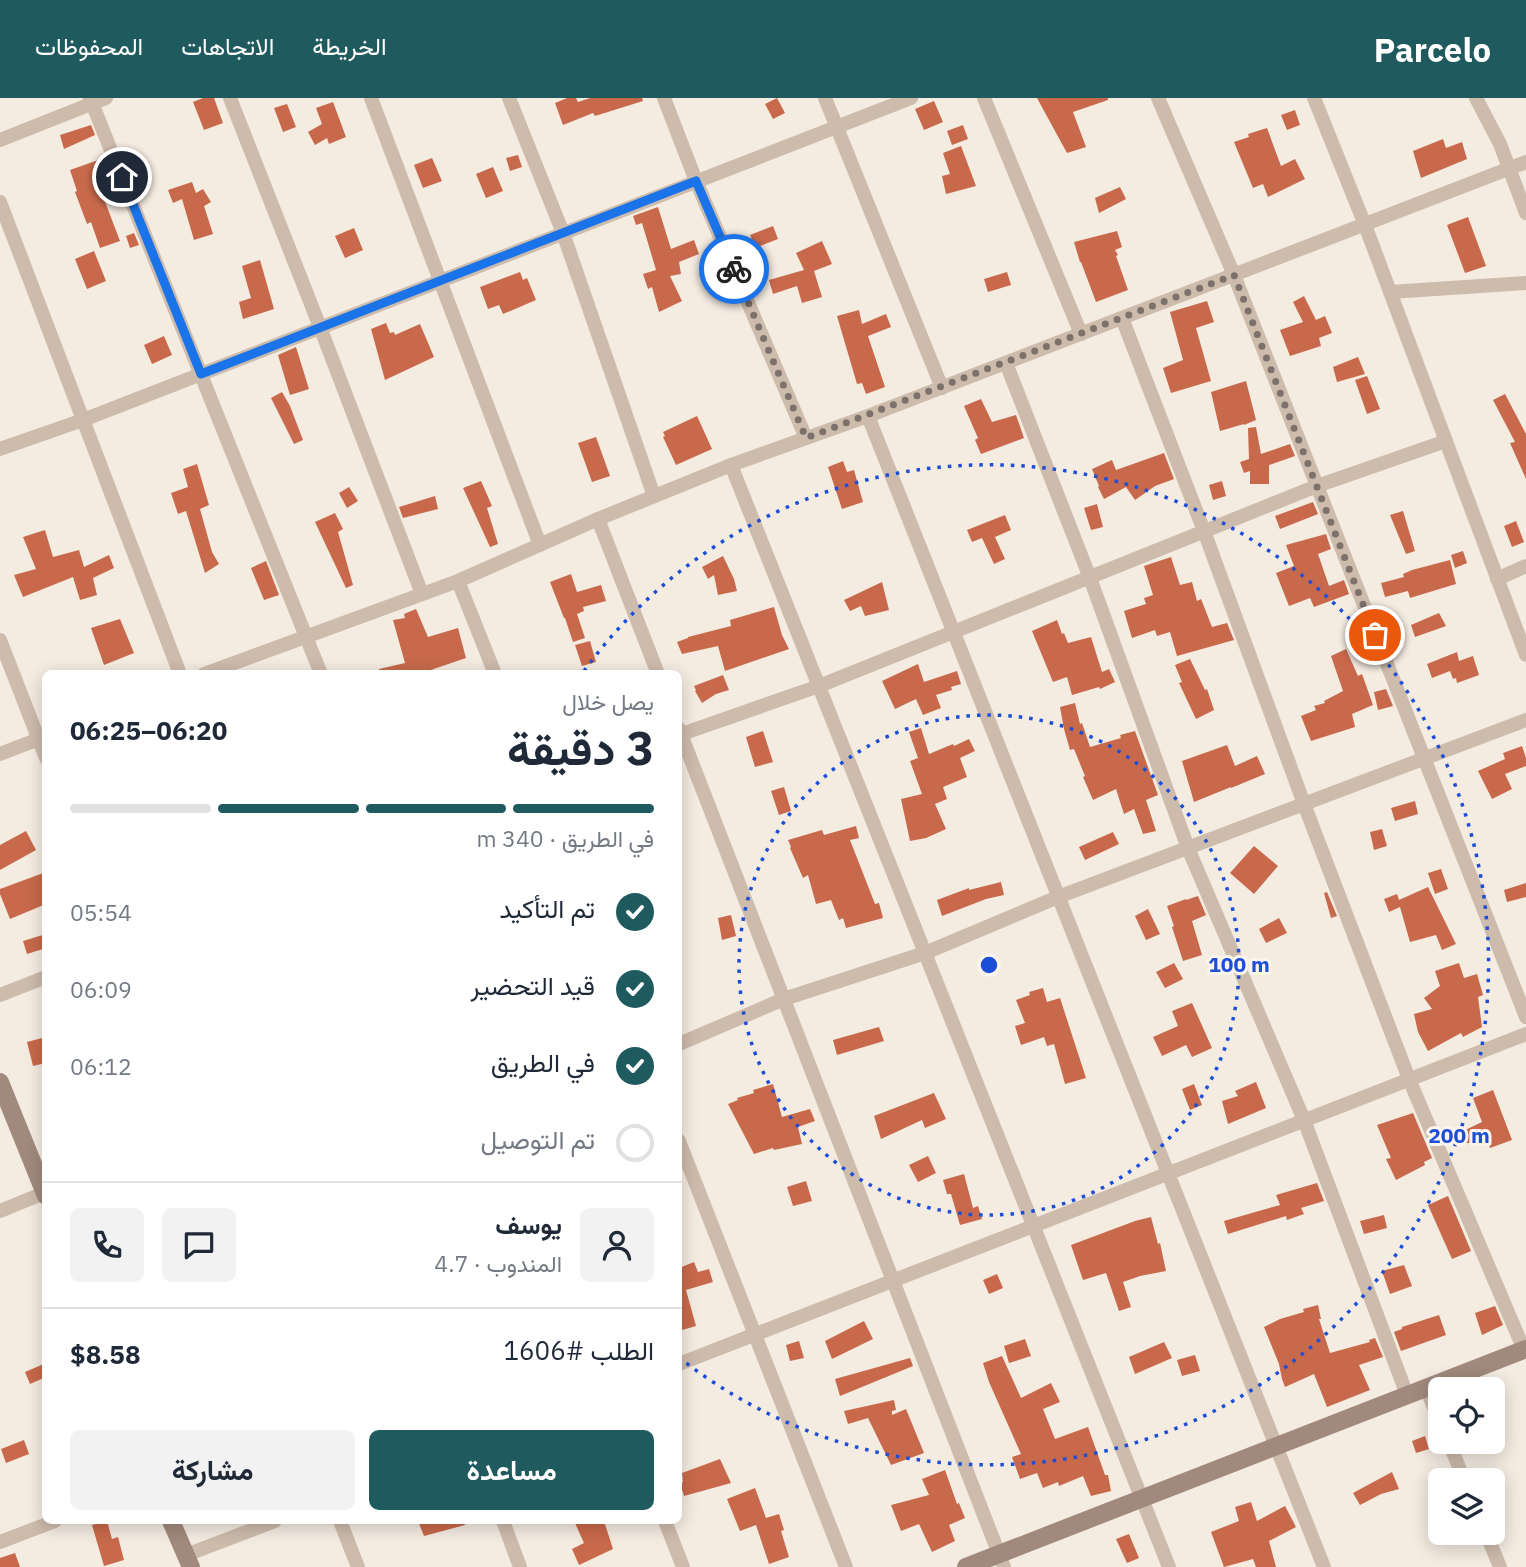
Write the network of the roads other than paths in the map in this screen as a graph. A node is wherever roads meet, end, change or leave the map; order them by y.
1 (230, 98) edge
2 (371, 98) edge
3 (509, 98) edge
4 (664, 98) edge
5 (825, 98) edge
6 (911, 98) edge
7 (984, 98) edge
8 (1158, 98) edge
9 (1314, 98) edge
10 (1476, 98) edge
11 (96, 100) edge
12 (837, 127) junction
13 (0, 140) edge
14 (1526, 162) edge
15 (1510, 167) junction
16 (696, 181) junction
17 (0, 202) edge
18 (1526, 213) edge
19 (1365, 225) junction
20 (563, 233) junction
21 (1234, 275) junction
22 (439, 281) junction
23 (1526, 283) edge
24 (1390, 292) junction
25 (1122, 318) junction
26 (320, 327) junction
27 (1081, 334) junction
28 (1006, 363) junction
29 (201, 374) junction
30 (942, 387) junction
31 (868, 416) junction
32 (83, 420) junction
33 (806, 438) junction
34 (1446, 441) junction
35 (0, 449) edge
36 (731, 465) junction
37 (1317, 486) junction
38 (654, 496) junction
39 (597, 519) junction
40 (1204, 531) junction
41 (540, 545) junction
42 (1526, 566) edge
43 (1090, 578) junction
44 (1497, 579) junction
45 (458, 580) junction
46 (422, 594) junction
47 (954, 632) junction
48 (306, 637) junction
49 (0, 640) edge
50 (1526, 655) edge
51 (178, 670) edge
52 (215, 670) edge
53 (319, 670) edge
54 (493, 670) edge
55 (656, 670) edge
56 (819, 686) junction
57 (1526, 720) edge
58 (682, 731) edge
59 (682, 737) edge
60 (42, 738) edge
61 (0, 754) edge
62 (1424, 759) junction
63 (1304, 804) junction
64 (1188, 848) junction
65 (1058, 897) junction
66 (925, 953) junction
67 (42, 979) edge
68 (0, 995) edge
69 (784, 999) junction
70 (1526, 1017) edge
71 (1526, 1034) edge
72 (682, 1043) edge
73 (1409, 1079) junction
74 (0, 1082) edge
75 (1304, 1120) junction
76 (682, 1149) edge
77 (1168, 1173) junction
78 (42, 1187) edge
79 (42, 1196) edge
80 (0, 1211) edge
81 (1033, 1226) junction
82 (893, 1280) junction
83 (755, 1334) junction
84 (1525, 1350) edge
85 (682, 1363) edge
86 (1426, 1388) junction
87 (1428, 1393) edge
88 (1408, 1395) junction
89 (1276, 1446) junction
90 (1142, 1499) junction
91 (47, 1524) edge
92 (172, 1524) edge
93 (268, 1524) edge
94 (341, 1524) edge
95 (504, 1524) edge
96 (666, 1524) edge
97 (0, 1542) edge
98 (1491, 1545) edge
99 (188, 1561) edge
100 (1001, 1561) edge
101 (358, 1567) edge
102 (520, 1567) edge
103 (683, 1567) edge
104 (846, 1567) edge
105 (966, 1567) edge
106 (1169, 1567) edge
107 (1324, 1567) edge
108 (1500, 1567) edge

1 - 26 street
2 - 22 street
3 - 20 street
4 - 16 street
5 - 12 street
6 - 12 street
7 - 27 street
8 - 21 street
9 - 19 street
10 - 15 street
11 - 13 street
11 - 29 street
12 - 16 street
12 - 30 street
14 - 15 street
15 - 18 street
15 - 19 street
16 - 20 street
16 - 33 street
17 - 32 street
19 - 21 street
19 - 24 street
20 - 22 street
20 - 38 street
21 - 25 street
21 - 37 street
22 - 26 street
22 - 41 street
23 - 24 street
24 - 34 street
25 - 27 street
25 - 40 street
26 - 29 street
26 - 46 street
27 - 28 street
28 - 30 street
28 - 43 street
29 - 32 street
29 - 48 street
30 - 31 street
31 - 33 street
31 - 47 street
32 - 35 street
32 - 51 street
33 - 36 street
34 - 37 street
34 - 44 street
36 - 38 street
36 - 56 street
37 - 40 street
37 - 62 street
38 - 39 street
39 - 41 street
39 - 55 street
40 - 43 street
40 - 63 street
41 - 45 street
42 - 44 street
43 - 47 street
43 - 64 street
44 - 50 street
45 - 46 street
45 - 54 street
46 - 48 street
47 - 56 street
47 - 65 street
48 - 52 street
48 - 53 street
49 - 60 street
56 - 58 street
56 - 66 street
57 - 62 street
59 - 69 street
60 - 61 street
62 - 63 street
62 - 70 street
63 - 64 street
63 - 73 street
64 - 65 street
64 - 75 street
65 - 66 street
65 - 77 street
66 - 69 street
66 - 81 street
67 - 68 street
69 - 72 street
69 - 82 street
71 - 73 street
73 - 75 street
73 - 84 street
74 - 78 street
75 - 77 street
75 - 88 street
76 - 83 street
77 - 81 street
77 - 89 street
79 - 80 street
81 - 82 street
81 - 90 street
82 - 83 street
82 - 100 street
83 - 85 street
83 - 104 street
84 - 86 street
86 - 87 street
86 - 88 street
88 - 89 street
89 - 90 street
89 - 107 street
90 - 100 street
90 - 106 street
91 - 97 street
92 - 99 street
93 - 99 street
94 - 101 street
95 - 102 street
96 - 103 street
98 - 108 street
100 - 105 street

